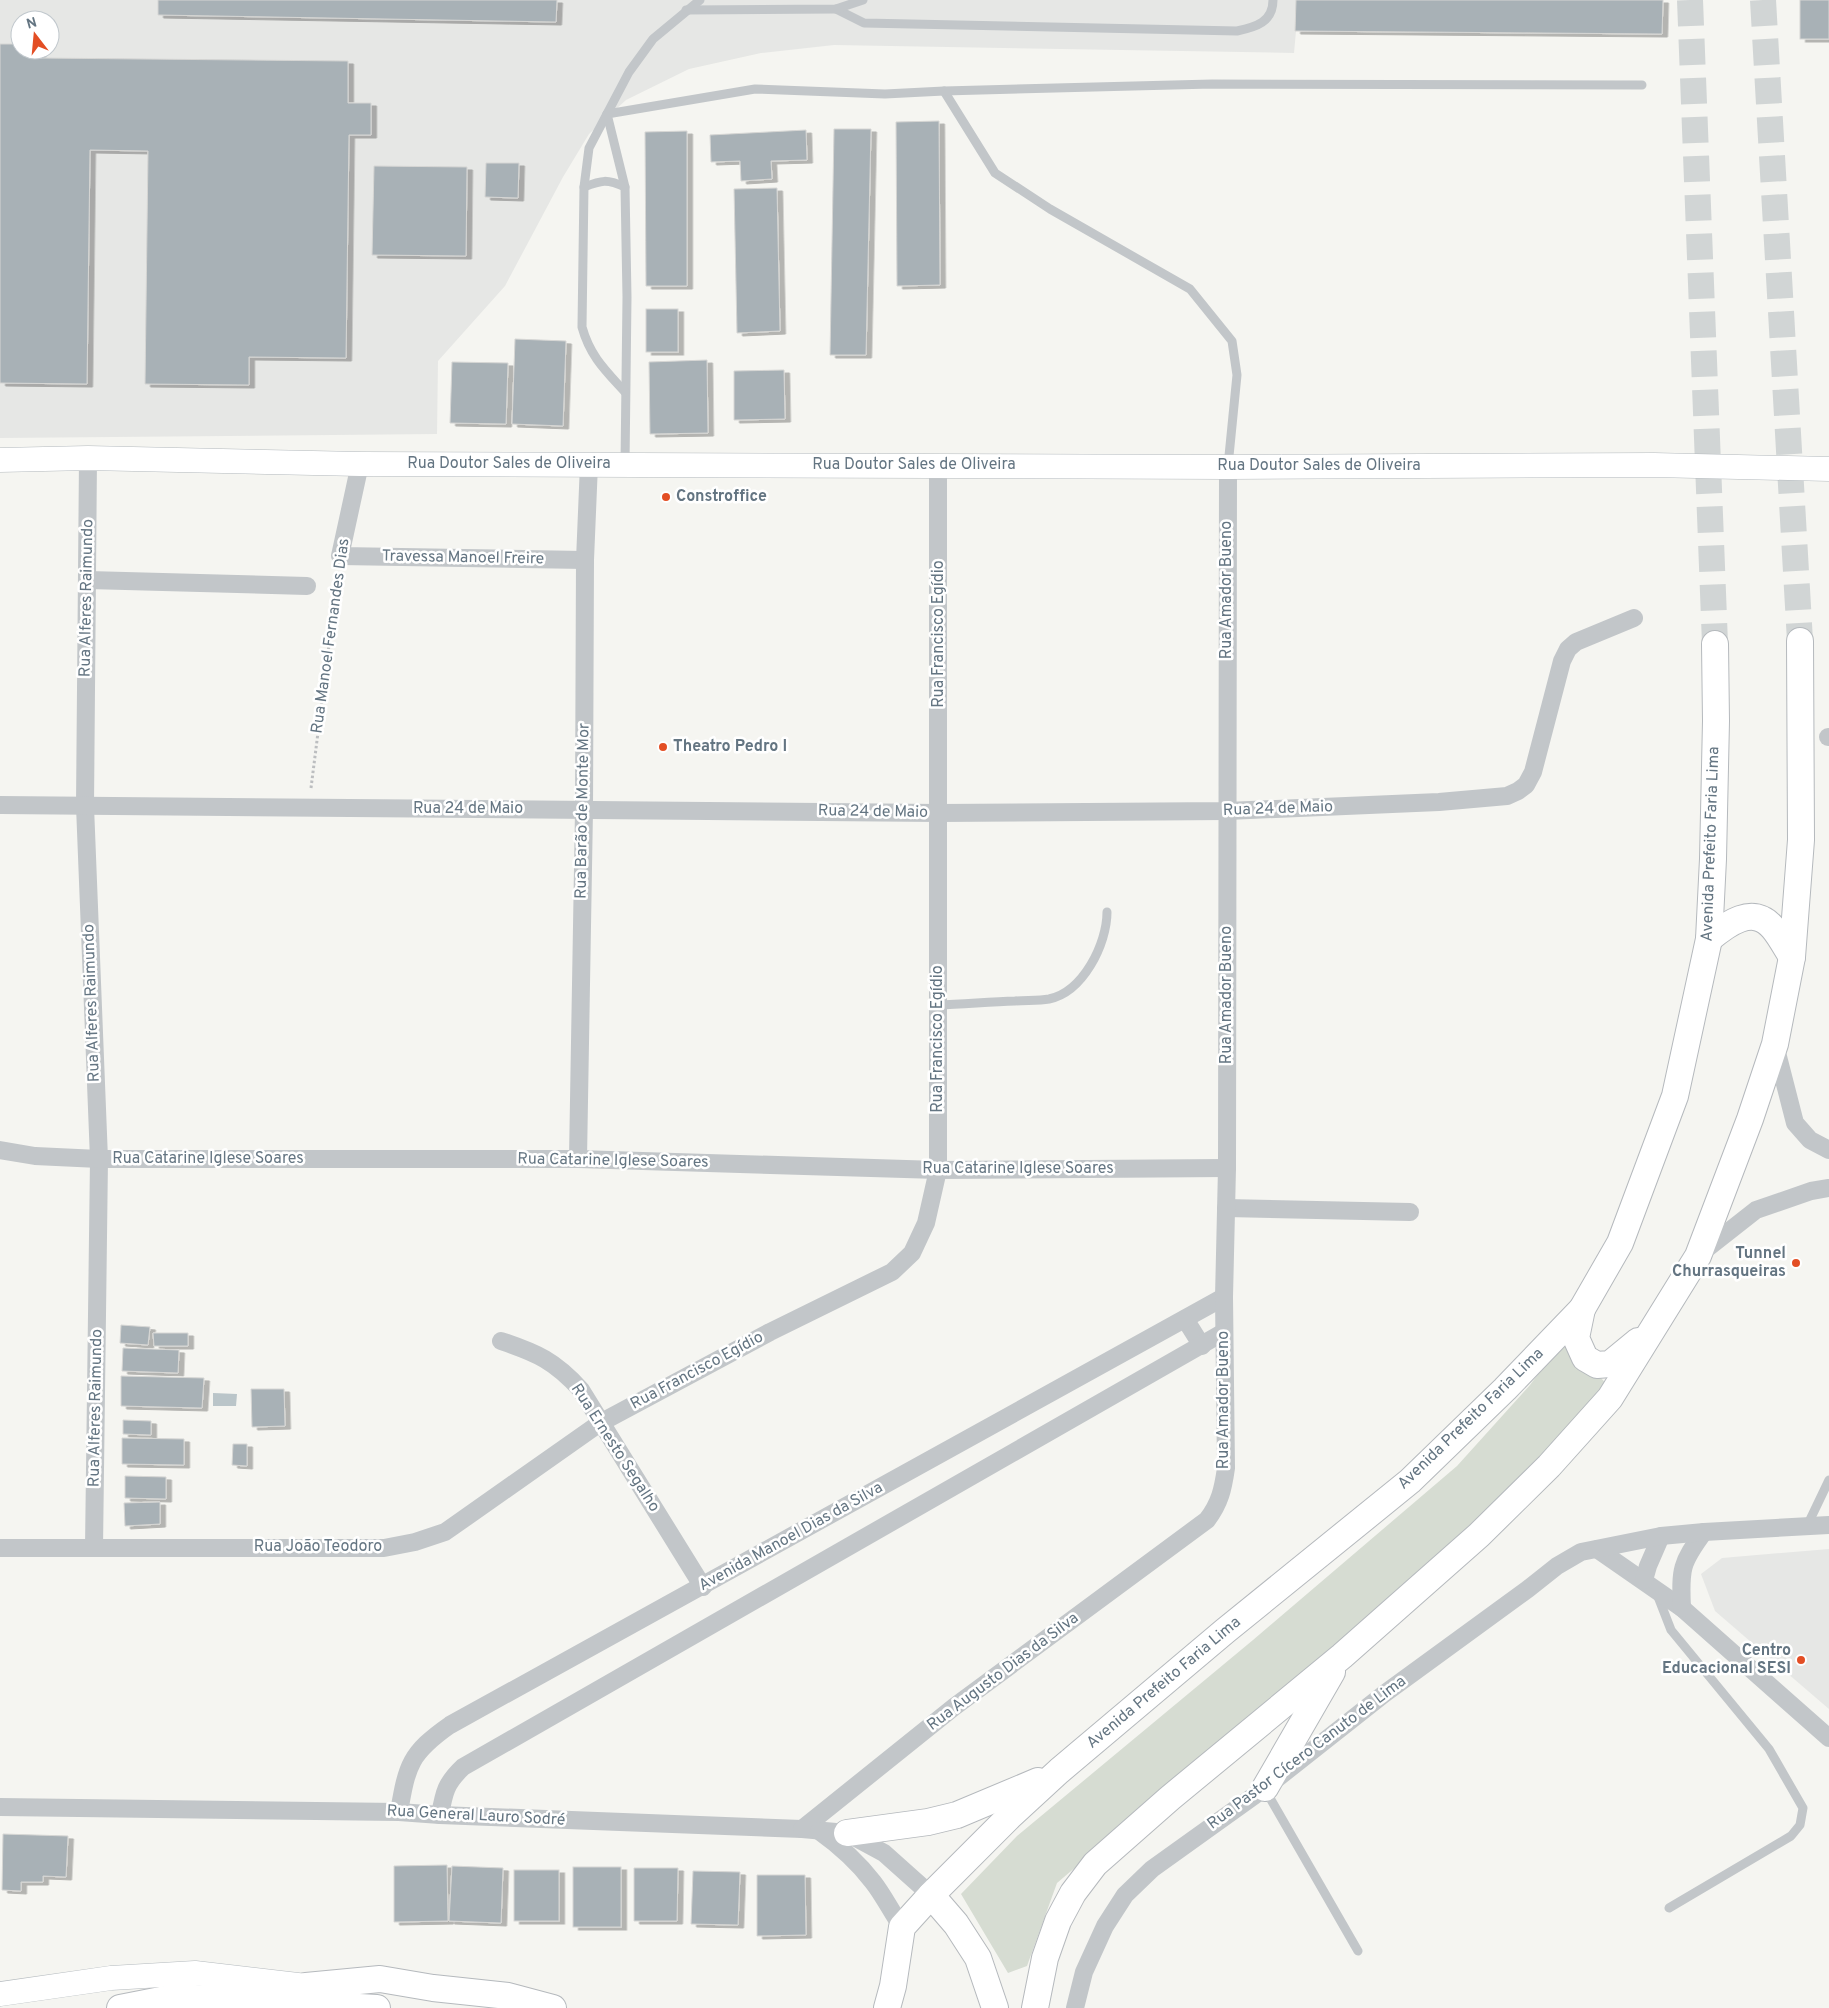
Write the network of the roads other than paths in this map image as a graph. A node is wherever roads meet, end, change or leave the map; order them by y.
1 (700, 0) edge
2 (863, 0) edge
3 (1272, 0) edge
4 (836, 9) junction
5 (686, 10) junction
6 (1642, 85) dead end
7 (944, 91) junction
8 (606, 114) junction
9 (584, 187) junction
10 (625, 187) junction
11 (625, 392) junction
12 (88, 458) junction
13 (0, 460) edge
14 (360, 464) junction
15 (588, 464) junction
16 (938, 464) junction
17 (625, 465) junction
18 (1228, 467) junction
19 (1829, 469) edge
20 (340, 556) joint
21 (585, 560) junction
22 (88, 580) junction
23 (306, 586) dead end
24 (1634, 618) dead end
25 (1800, 641) tunnel mouth
26 (1715, 644) tunnel mouth
27 (0, 805) edge
28 (85, 806) junction
29 (584, 810) junction
30 (1227, 811) junction
31 (939, 813) junction
32 (1107, 912) dead end
33 (1709, 939) junction
34 (1792, 958) junction
35 (938, 1005) junction
36 (1775, 1044) junction
37 (0, 1150) edge
38 (1829, 1150) edge
39 (99, 1159) junction
40 (578, 1159) junction
41 (1227, 1168) junction
42 (938, 1170) junction
43 (1829, 1188) edge
44 (1226, 1208) junction
45 (1410, 1212) dead end
46 (1698, 1256) junction
47 (1224, 1297) junction
48 (1582, 1309) junction
49 (1185, 1319) junction
50 (1656, 1326) junction
51 (1224, 1332) junction
52 (501, 1341) dead end
53 (1202, 1346) junction
54 (600, 1423) junction
55 (1829, 1480) edge
56 (1207, 1520) joint
57 (1829, 1525) edge
58 (1807, 1526) junction
59 (1704, 1532) junction
60 (1661, 1536) junction
61 (0, 1548) edge
62 (94, 1548) junction
63 (1597, 1549) junction
64 (1650, 1585) junction
65 (703, 1586) junction
66 (1682, 1608) junction
67 (1342, 1656) junction
68 (1829, 1738) edge
69 (1059, 1772) junction
70 (1265, 1788) junction
71 (0, 1808) edge
72 (399, 1812) junction
73 (440, 1815) junction
74 (810, 1830) junction
75 (847, 1833) junction
76 (931, 1895) junction
77 (1669, 1908) dead end
78 (902, 1927) junction
79 (1358, 1951) dead end
80 (306, 1986) junction
81 (0, 1994) edge
82 (120, 2008) edge
83 (375, 2008) edge
84 (553, 2008) edge
85 (887, 2008) edge
86 (995, 2008) edge
87 (1035, 2008) edge
88 (1075, 2008) edge

1 - 5 lane
2 - 4 lane
3 - 4 lane
4 - 5 lane
5 - 8 lane
6 - 7 lane
7 - 8 lane
7 - 18 lane
8 - 9 lane
8 - 10 lane
9 - 10 lane
9 - 11 lane
10 - 11 lane
11 - 17 lane
12 - 13 main road, Rua Doutor Sales de Oliveira
12 - 14 main road, Rua Doutor Sales de Oliveira
12 - 22 street, Rua Alferes Raimundo
14 - 15 main road, Rua Doutor Sales de Oliveira
14 - 20 street, Rua Manoel Fernandes Dias
15 - 17 main road, Rua Doutor Sales de Oliveira
15 - 21 street, Rua Barão de Monte Mor
16 - 17 main road, Rua Doutor Sales de Oliveira
16 - 18 main road, Rua Doutor Sales de Oliveira
16 - 31 street, Rua Francisco Egídio
18 - 19 main road, Rua Doutor Sales de Oliveira
18 - 30 street, Rua Amador Bueno
20 - 21 street, Travessa Manoel Freire
21 - 29 street, Rua Barão de Monte Mor
22 - 23 street
22 - 28 street, Rua Alferes Raimundo
24 - 30 street, Rua 24 de Maio
25 - 34 main road
26 - 33 main road, Avenida Prefeito Faria Lima
27 - 28 street, Rua 24 de Maio
28 - 29 street, Rua 24 de Maio
28 - 39 street, Rua Alferes Raimundo
29 - 31 street, Rua 24 de Maio
29 - 40 street, Rua Barão de Monte Mor
30 - 31 street, Rua 24 de Maio
30 - 41 street, Rua Amador Bueno
31 - 35 street, Rua Francisco Egídio
32 - 35 lane
33 - 34 main road
33 - 48 main road, Avenida Prefeito Faria Lima
34 - 36 main road
35 - 42 street, Rua Francisco Egídio
36 - 38 street
36 - 46 main road
37 - 39 street, Rua Catarine Iglese Soares
39 - 40 street, Rua Catarine Iglese Soares
39 - 62 street, Rua Alferes Raimundo
40 - 42 street, Rua Catarine Iglese Soares
41 - 42 street, Rua Catarine Iglese Soares
41 - 44 street, Rua Amador Bueno
42 - 54 street, Rua Francisco Egídio
43 - 46 street
44 - 45 street
44 - 47 street, Rua Amador Bueno
46 - 50 main road
47 - 49 street, Avenida Manoel Dias da Silva
47 - 51 street, Rua Amador Bueno
48 - 50 main road
48 - 69 main road, Avenida Prefeito Faria Lima
49 - 53 street
49 - 65 street, Avenida Manoel Dias da Silva
50 - 67 main road
51 - 53 street
51 - 56 street, Rua Amador Bueno
52 - 54 street, Rua Ernesto Segalho
53 - 73 street
54 - 62 street, Rua João Teodoro
54 - 65 street, Rua Ernesto Segalho
55 - 58 lane
56 - 74 street, Rua Augusto Dias da Silva
57 - 58 street, Rua Pastor Cícero Canuto de Lima
58 - 59 street, Rua Pastor Cícero Canuto de Lima
59 - 60 street, Rua Pastor Cícero Canuto de Lima
59 - 66 street
60 - 63 street, Rua Pastor Cícero Canuto de Lima
60 - 64 street
61 - 62 street, Rua João Teodoro
63 - 64 street
63 - 70 street, Rua Pastor Cícero Canuto de Lima
64 - 66 street
64 - 77 lane
65 - 72 street, Avenida Manoel Dias da Silva
66 - 68 street
67 - 70 main road
67 - 87 main road
69 - 75 main road
69 - 76 main road, Avenida Prefeito Faria Lima
70 - 79 lane
70 - 88 street, Rua Pastor Cícero Canuto de Lima
71 - 72 street, Rua General Lauro Sodré
72 - 73 street, Rua General Lauro Sodré
73 - 74 street, Rua General Lauro Sodré
74 - 75 street, Rua General Lauro Sodré
74 - 78 street
75 - 76 street, Rua General Lauro Sodré
76 - 78 main road, Avenida Prefeito Faria Lima
76 - 86 main road
78 - 85 main road
80 - 81 main road
80 - 83 main road
80 - 84 main road
82 - 83 main road

